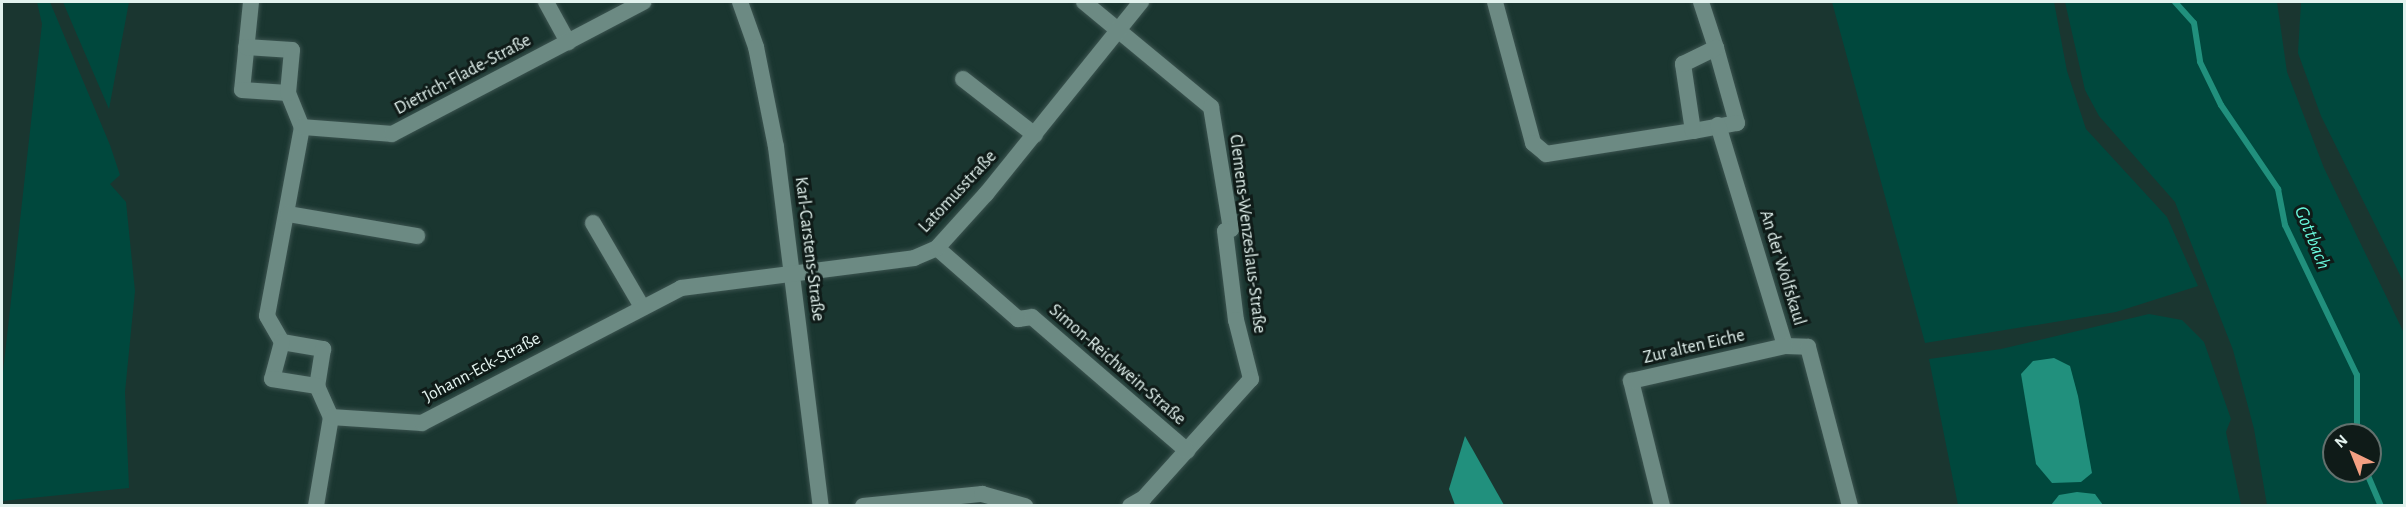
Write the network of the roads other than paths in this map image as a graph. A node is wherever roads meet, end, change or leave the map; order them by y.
1 (251, 2) edge
2 (546, 2) edge
3 (643, 2) edge
4 (740, 2) edge
5 (1084, 2) edge
6 (1140, 2) edge
7 (1495, 2) edge
8 (1701, 2) edge
9 (1116, 32) junction
10 (568, 42) junction
11 (246, 47) junction
12 (1716, 48) junction
13 (963, 79) dead end
14 (288, 93) junction
15 (1718, 125) junction
16 (302, 127) junction
17 (1693, 131) junction
18 (1035, 135) junction
19 (288, 214) junction
20 (593, 223) dead end
21 (417, 236) dead end
22 (937, 248) junction
23 (793, 274) junction
24 (641, 305) junction
25 (282, 342) junction
26 (1785, 346) junction
27 (317, 386) junction
28 (331, 417) junction
29 (1187, 451) junction
30 (317, 505) edge
31 (821, 506) edge
32 (863, 506) edge
33 (1025, 506) edge
34 (1130, 506) edge
35 (1662, 506) edge
36 (1850, 506) edge

1 - 11 street
2 - 10 street
3 - 10 street, Dietrich-Flade-Straße
4 - 23 street, Karl-Carstens-Straße
5 - 9 street, Clemens-Wenzeslaus-Straße
6 - 9 street
7 - 17 street
8 - 12 street
9 - 18 street, Latomusstraße
9 - 29 street, Clemens-Wenzeslaus-Straße
10 - 16 street, Dietrich-Flade-Straße
11 - 14 street
11 - 14 street
12 - 15 street
12 - 17 street
13 - 18 street
14 - 16 street
15 - 17 street
15 - 26 street, An der Wolfskaul
16 - 19 street
18 - 22 street, Latomusstraße
19 - 21 street
19 - 25 street
20 - 24 street
22 - 23 street, Latomusstraße
22 - 29 street, Simon-Reichwein-Straße
23 - 24 street, Johann-Eck-Straße
23 - 31 street, Karl-Carstens-Straße
24 - 28 street, Johann-Eck-Straße
25 - 27 street
25 - 27 street
26 - 35 street, Zur alten Eiche
26 - 36 street, An der Wolfskaul
27 - 28 street
28 - 30 street
29 - 34 street, Clemens-Wenzeslaus-Straße
32 - 33 street

